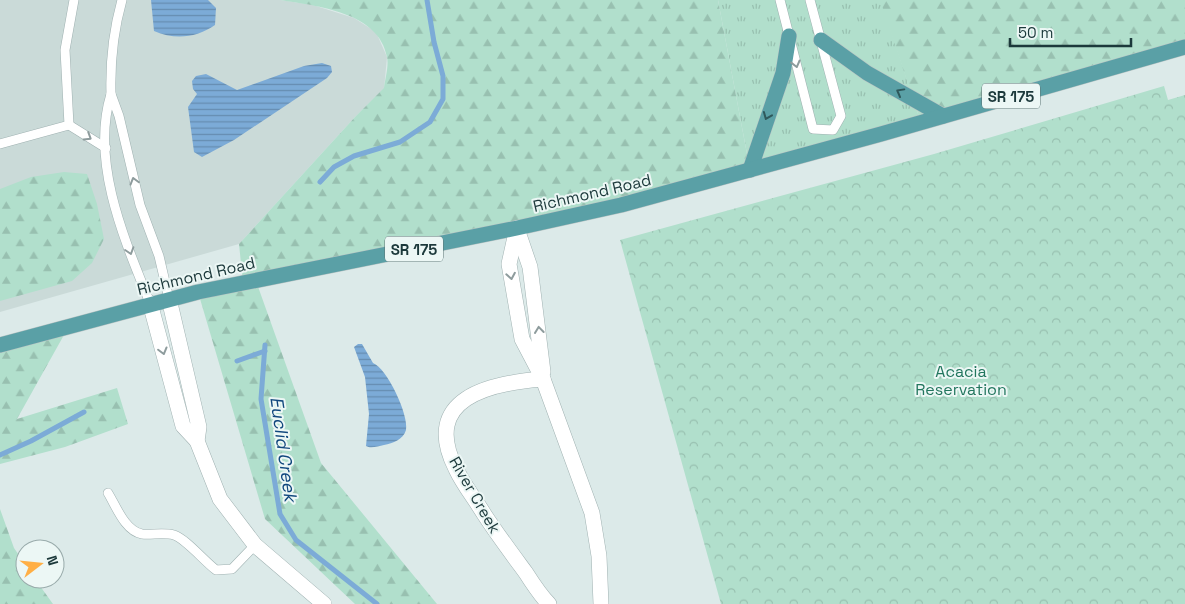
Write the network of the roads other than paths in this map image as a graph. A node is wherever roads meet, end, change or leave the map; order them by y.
1 (74, 0) edge
2 (122, 0) edge
3 (780, 0) edge
4 (810, 0) edge
5 (789, 36) junction
6 (821, 40) junction
7 (1185, 47) edge
8 (112, 94) junction
9 (943, 116) junction
10 (69, 125) junction
11 (0, 144) edge
12 (106, 148) junction
13 (750, 170) junction
14 (517, 228) junction
15 (169, 299) junction
16 (150, 304) junction
17 (0, 345) edge
18 (543, 379) junction
19 (197, 441) junction
20 (108, 493) dead end
21 (255, 545) junction
22 (324, 604) edge
23 (549, 604) edge
24 (601, 604) edge

1 - 10 lane
2 - 8 lane
3 - 5 lane
4 - 6 lane
5 -> 6 lane
5 -> 13 main road
9 -> 6 main road
7 - 9 main road, Richmond Road / SR 175
8 - 12 lane
15 -> 8 lane
9 - 13 main road, Richmond Road / SR 175
10 - 11 lane
10 -> 12 lane
12 -> 16 lane
13 - 14 main road, Richmond Road / SR 175
14 - 15 main road, Richmond Road / SR 175
18 -> 14 street
14 -> 18 street
15 - 16 main road, Richmond Road / SR 175
15 - 19 street
16 - 17 main road, Richmond Road / SR 175
16 -> 19 street
18 - 23 street, River Creek
18 - 24 street
19 - 21 street
20 - 21 lane
21 - 22 street

